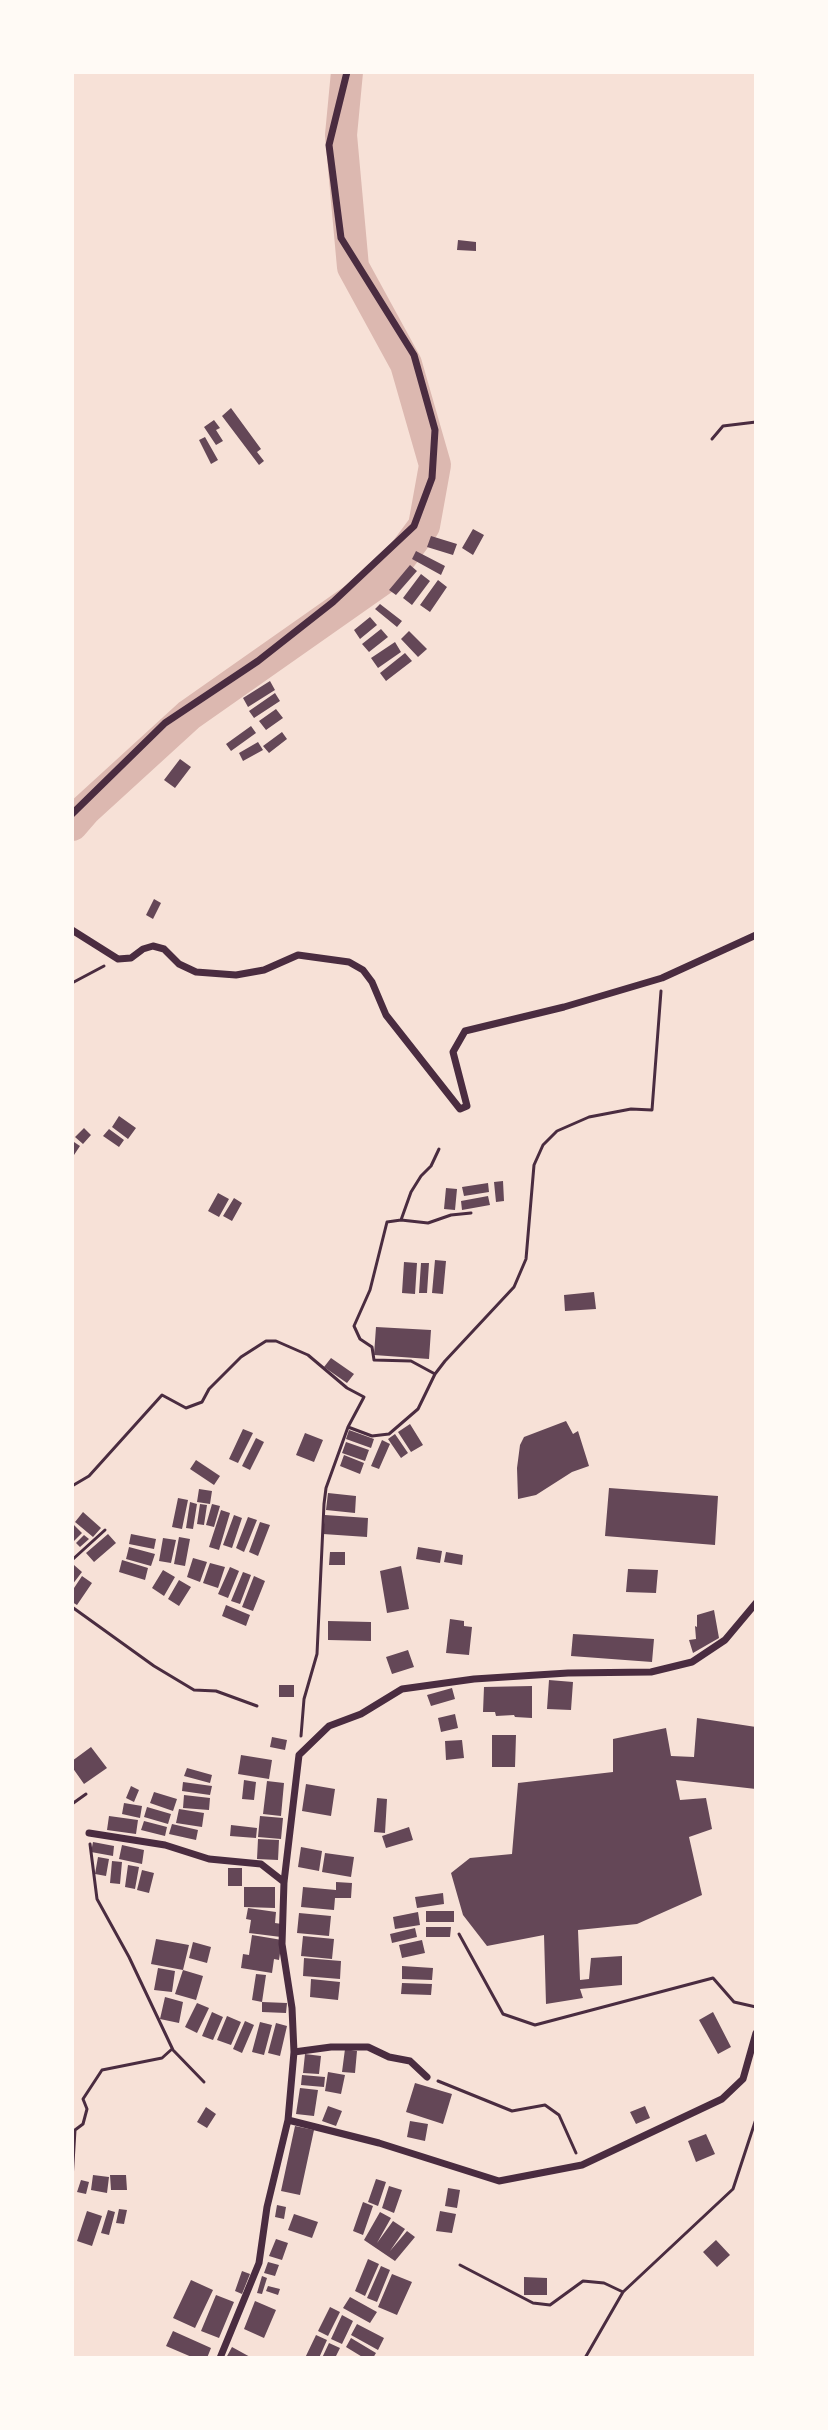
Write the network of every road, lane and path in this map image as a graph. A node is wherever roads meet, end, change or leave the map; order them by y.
1 (347, 72) edge
2 (756, 422) edge
3 (712, 439) dead end
4 (72, 814) edge
5 (72, 930) edge
6 (756, 935) edge
7 (118, 959) junction
8 (662, 978) junction
9 (72, 983) edge
10 (439, 1149) dead end
11 (471, 1213) dead end
12 (401, 1220) junction
13 (435, 1374) junction
14 (348, 1427) junction
15 (72, 1486) edge
16 (105, 1530) dead end
17 (72, 1560) edge
18 (756, 1603) edge
19 (72, 1607) edge
20 (257, 1706) dead end
21 (299, 1755) junction
22 (86, 1794) dead end
23 (72, 1804) edge
24 (89, 1833) joint
25 (284, 1882) junction
26 (459, 1934) dead end
27 (756, 2007) edge
28 (756, 2033) edge
29 (172, 2049) junction
30 (294, 2052) junction
31 (427, 2077) joint
32 (204, 2082) dead end
33 (756, 2119) edge
34 (288, 2120) junction
35 (74, 2129) edge
36 (582, 2165) junction
37 (72, 2180) edge
38 (460, 2265) dead end
39 (623, 2292) junction
40 (220, 2358) edge
41 (585, 2358) edge

1 - 4 street
2 - 3 path
5 - 7 street
6 - 8 street
7 - 8 street
7 - 9 path
8 - 13 path
10 - 12 path
11 - 12 path
12 - 13 path
13 - 14 path
14 - 15 path
14 - 21 path
16 - 17 path
18 - 21 street
19 - 20 path
21 - 25 street
22 - 23 path
24 - 25 street
24 - 29 path
25 - 30 street
26 - 27 path
28 - 36 street
29 - 32 path
29 - 35 path
30 - 31 street
30 - 34 street
31 - 36 path
33 - 39 path
34 - 36 street
34 - 40 street
35 - 37 path
38 - 39 path
39 - 41 path

